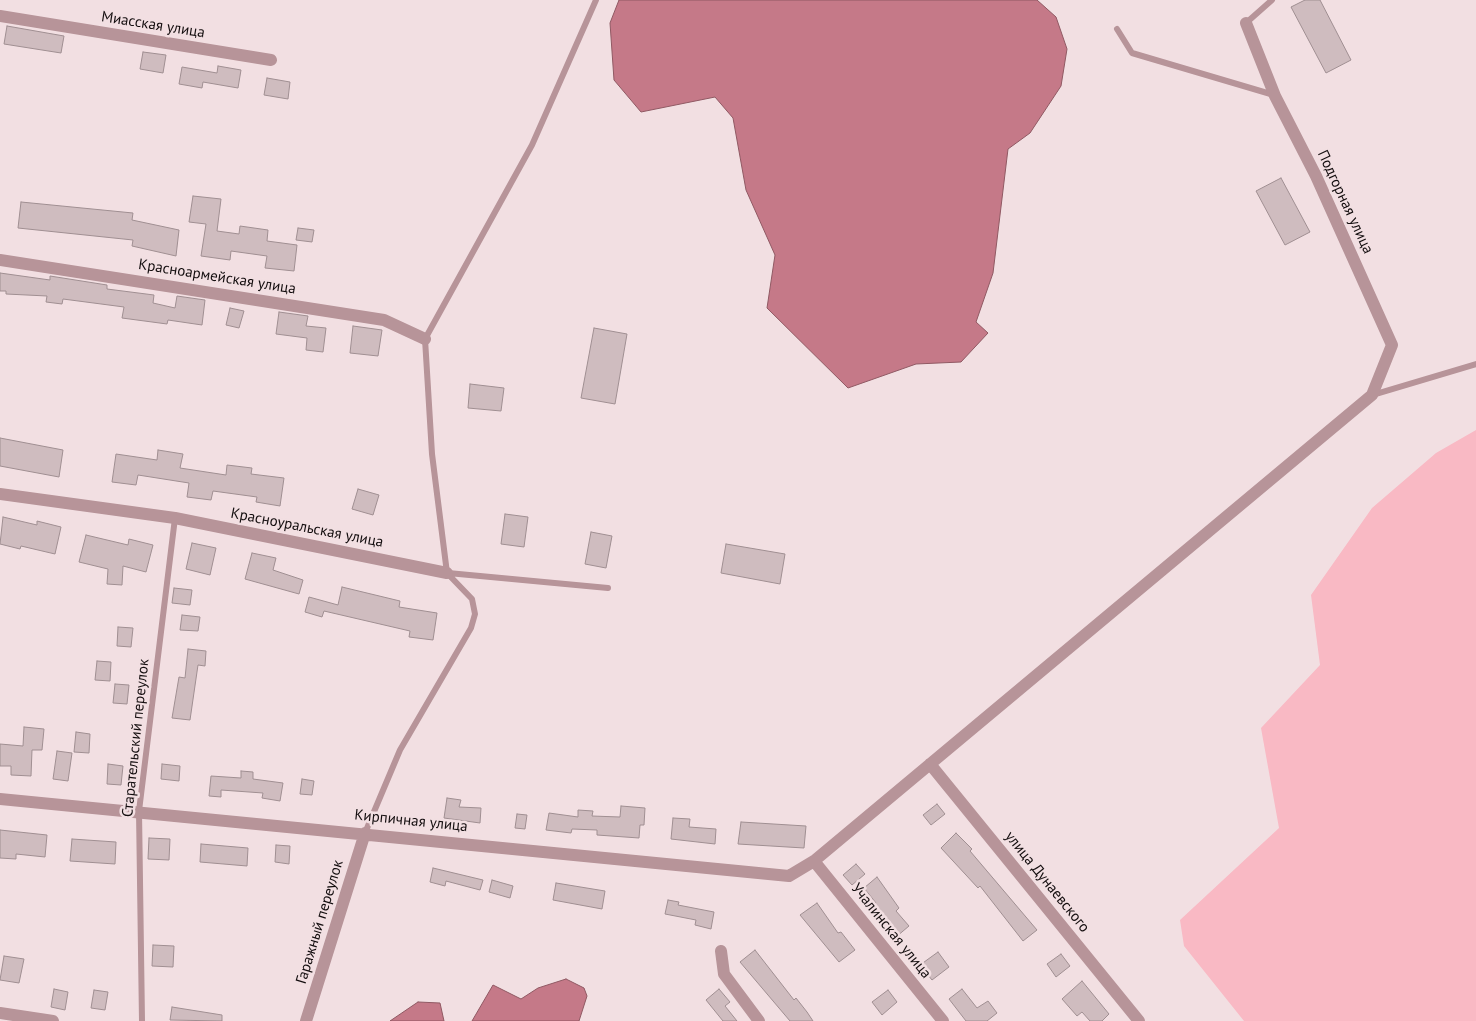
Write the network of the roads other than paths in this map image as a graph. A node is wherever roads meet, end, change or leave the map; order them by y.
1 (596, 0) edge
2 (1272, 0) edge
3 (0, 16) edge
4 (1246, 23) joint
5 (1117, 29) dead end
6 (271, 60) dead end
7 (1275, 96) junction
8 (0, 260) edge
9 (425, 339) junction
10 (1476, 364) edge
11 (1372, 395) junction
12 (0, 494) edge
13 (175, 518) junction
14 (447, 573) junction
15 (608, 588) dead end
16 (930, 764) junction
17 (0, 798) edge
18 (139, 811) junction
19 (365, 833) junction
20 (814, 861) junction
21 (720, 951) dead end
22 (0, 1013) edge
23 (53, 1021) edge
24 (142, 1021) edge
25 (306, 1021) edge
26 (759, 1021) edge
27 (943, 1021) edge
28 (1139, 1021) edge

1 - 9 lane
2 - 4 lane
3 - 6 street, Миасская улица
4 - 7 street, Подгорная улица
5 - 7 lane
7 - 11 street, Подгорная улица
8 - 9 street, Красноармейская улица
9 - 14 lane
10 - 11 lane
11 - 16 street, Кирпичная улица
12 - 13 street, Красноуральская улица
13 - 14 street, Красноуральская улица
13 - 18 lane, Старательский переулок
14 - 15 lane, Красноуральская улица
14 - 19 lane
16 - 20 street, Кирпичная улица
16 - 28 street, улица Дунаевского
17 - 18 street, Кирпичная улица
18 - 19 street, Кирпичная улица
18 - 24 lane, Старательский переулок
19 - 20 street, Кирпичная улица
19 - 25 street, Гаражный переулок
20 - 27 street, Учалинская улица
21 - 26 street
22 - 23 street

